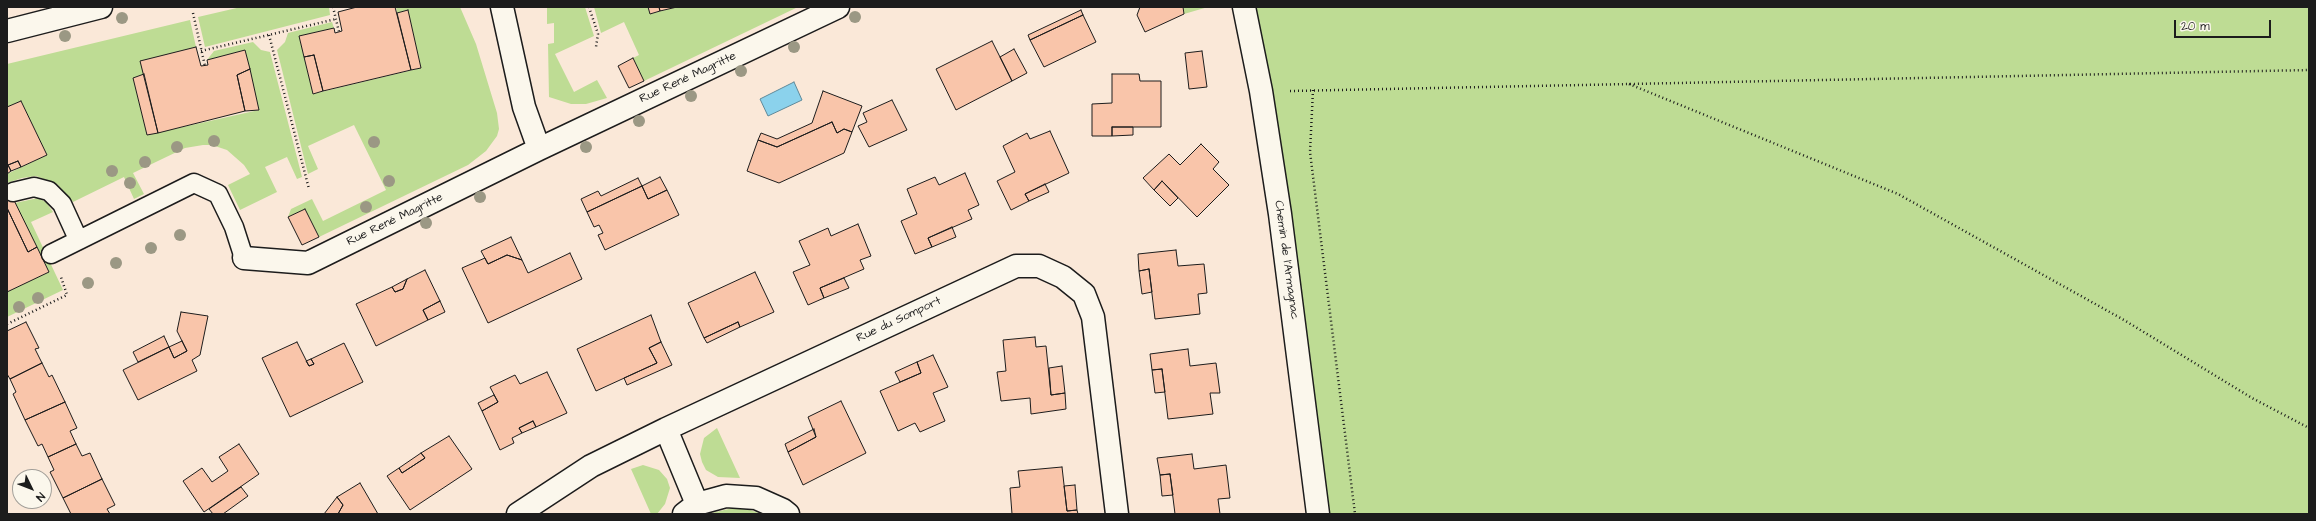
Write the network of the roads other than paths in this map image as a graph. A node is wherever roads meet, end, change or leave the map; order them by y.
1 (101, 7) edge
2 (502, 7) edge
3 (838, 7) edge
4 (1244, 7) edge
5 (7, 31) edge
6 (539, 149) junction
7 (13, 192) dead end
8 (78, 239) junction
9 (51, 254) road end
10 (244, 258) joint
11 (666, 429) junction
12 (691, 509) edge
13 (518, 514) edge
14 (788, 514) edge
15 (1117, 514) edge
16 (1318, 514) edge

1 - 5 street
2 - 6 street
3 - 6 street, Rue René Magritte
4 - 16 street, Chemin de l'Armagnac
6 - 10 street, Rue René Magritte
7 - 8 lane
8 - 9 lane
8 - 10 lane
11 - 12 street
11 - 13 street, Rue du Somport
11 - 15 street, Rue du Somport
12 - 14 street

